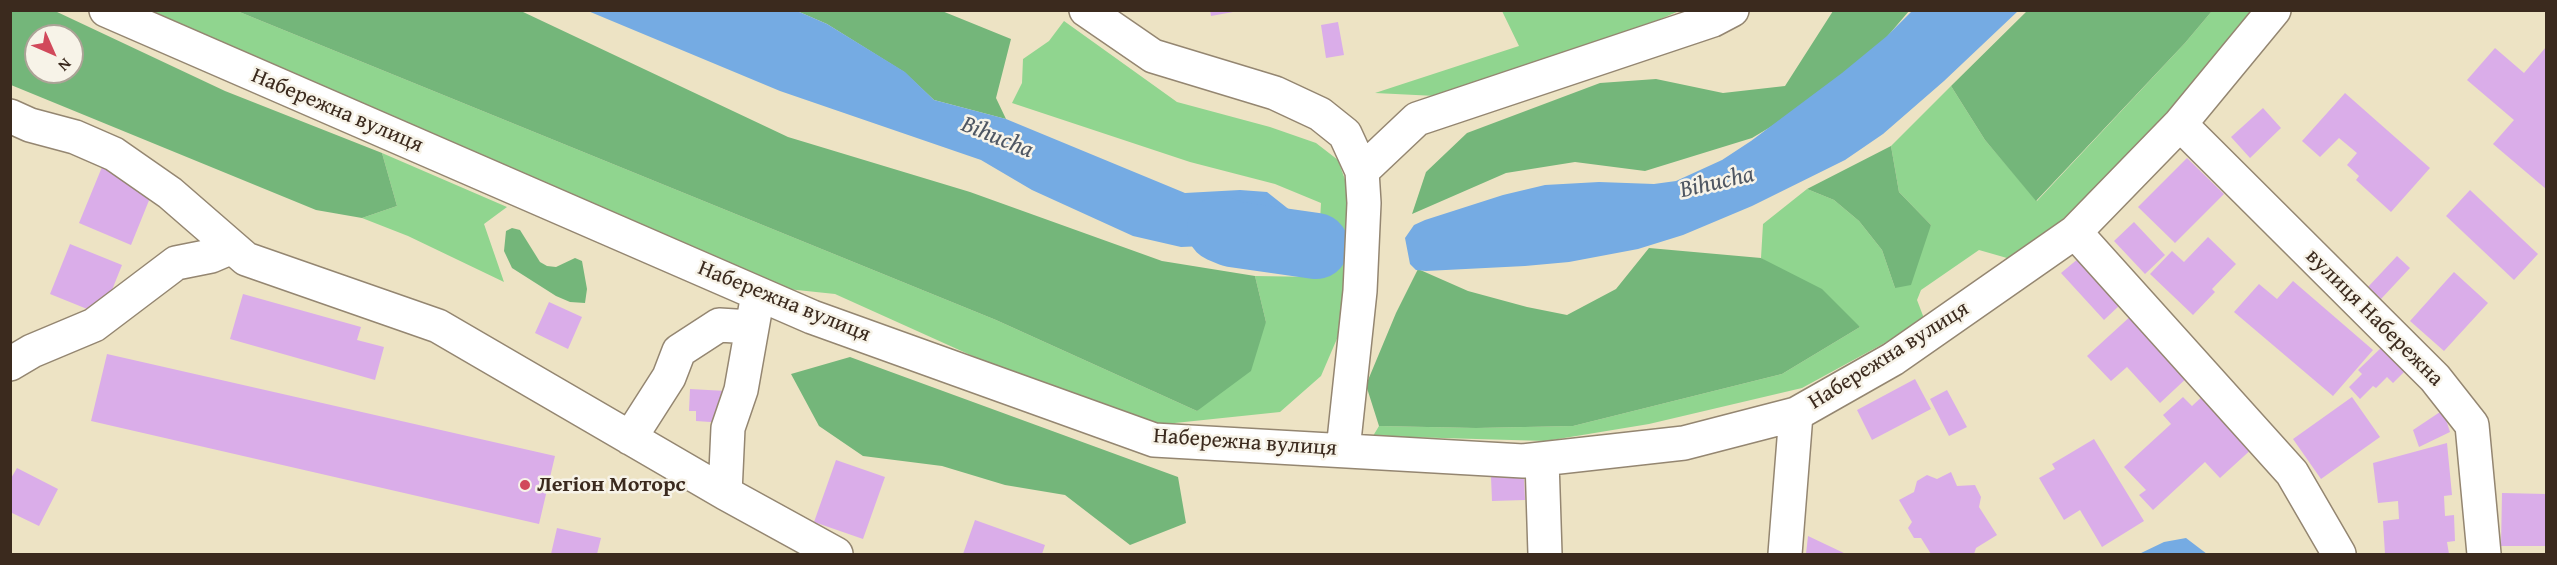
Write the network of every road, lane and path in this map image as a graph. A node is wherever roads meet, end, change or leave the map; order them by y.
1 (106, 10) edge
2 (1086, 10) edge
3 (1732, 10) edge
4 (2274, 10) edge
5 (10, 116) edge
6 (2180, 124) junction
7 (1363, 187) junction
8 (2075, 232) junction
9 (232, 247) junction
10 (758, 294) junction
11 (751, 327) junction
12 (10, 364) edge
13 (1796, 414) junction
14 (630, 438) junction
15 (1343, 450) junction
16 (1542, 460) junction
17 (724, 493) junction
18 (836, 555) edge
19 (1545, 555) edge
20 (1785, 555) edge
21 (2339, 555) edge
22 (2484, 555) edge

1 - 10 street, Набережна вулиця
2 - 7 street
3 - 7 street
4 - 6 street, Набережна вулиця
5 - 9 street
6 - 8 street, Набережна вулиця
6 - 22 street, вулиця Набережна
7 - 15 street
8 - 13 street, Набережна вулиця
8 - 21 street
9 - 12 street
9 - 14 street
10 - 11 street
10 - 15 street, Набережна вулиця
11 - 14 street
11 - 17 street
13 - 16 street, Набережна вулиця
13 - 20 street
14 - 17 street
15 - 16 street, Набережна вулиця
16 - 19 street
17 - 18 street

